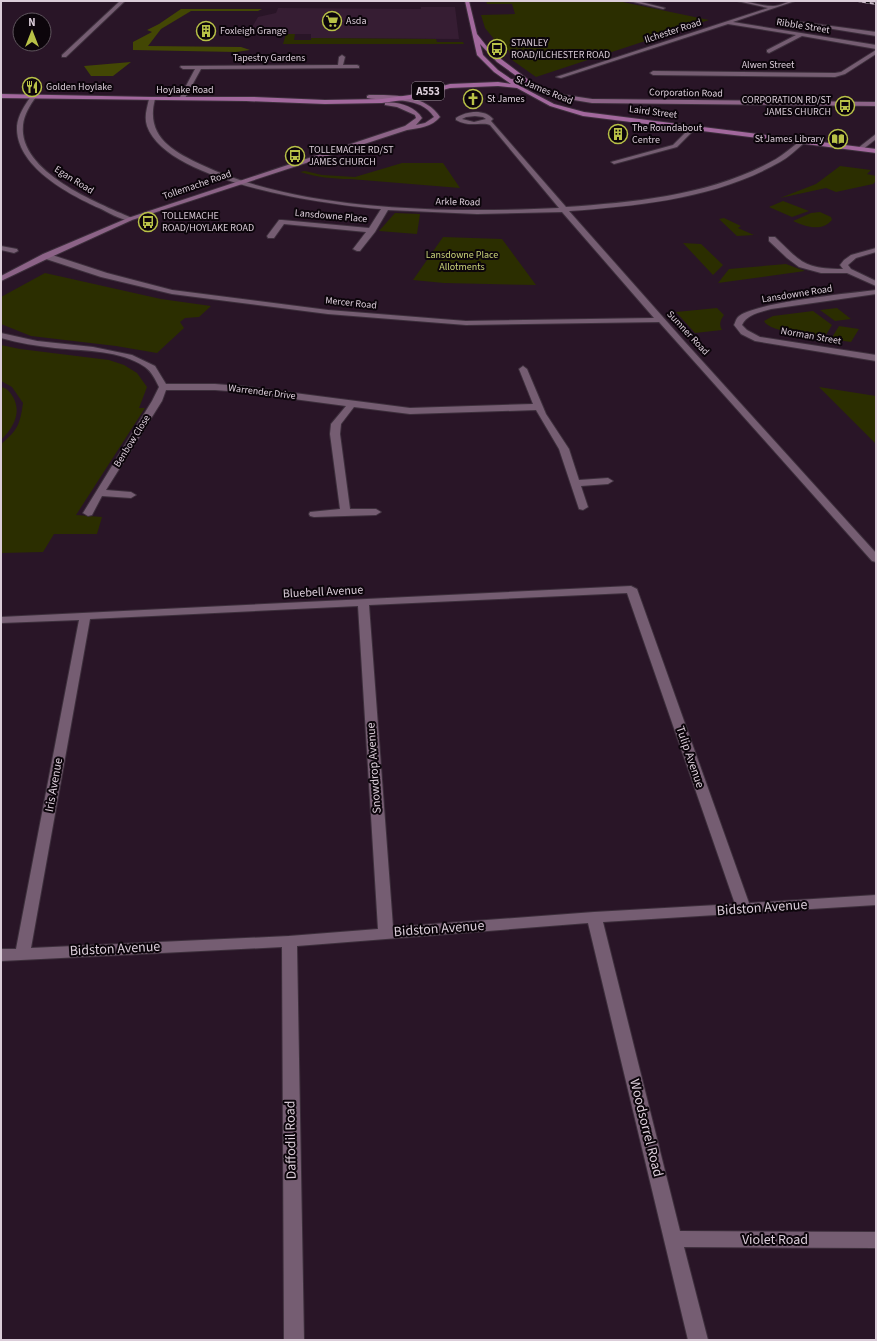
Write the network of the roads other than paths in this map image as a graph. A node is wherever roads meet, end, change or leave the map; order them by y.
1 (124, 1) edge
2 (467, 1) edge
3 (631, 1) edge
4 (739, 1) edge
5 (793, 1) edge
6 (773, 7) junction
7 (663, 8) dead end
8 (727, 23) junction
9 (797, 24) dead end
10 (475, 32) junction
11 (876, 34) edge
12 (801, 35) junction
13 (876, 46) edge
14 (769, 51) dead end
15 (876, 52) edge
16 (64, 56) dead end
17 (342, 57) dead end
18 (183, 67) dead end
19 (199, 67) junction
20 (340, 67) junction
21 (358, 67) dead end
22 (499, 73) junction
23 (515, 73) junction
24 (653, 73) dead end
25 (559, 77) dead end
26 (508, 80) junction
27 (488, 82) junction
28 (530, 83) junction
29 (524, 89) junction
30 (428, 92) junction
31 (552, 95) junction
32 (1, 96) edge
33 (403, 96) junction
34 (33, 97) junction
35 (152, 99) junction
36 (182, 99) junction
37 (246, 99) joint
38 (394, 99) junction
39 (368, 100) junction
40 (592, 101) junction
41 (420, 103) junction
42 (876, 104) edge
43 (398, 105) junction
44 (577, 108) junction
45 (617, 118) junction
46 (487, 121) dead end
47 (406, 128) junction
48 (694, 128) junction
49 (876, 136) edge
50 (802, 142) junction
51 (860, 149) junction
52 (876, 151) edge
53 (614, 162) dead end
54 (240, 182) junction
55 (386, 208) junction
56 (565, 210) junction
57 (130, 219) junction
58 (372, 230) junction
59 (271, 236) dead end
60 (772, 239) dead end
61 (1, 248) edge
62 (357, 248) dead end
63 (876, 250) edge
64 (14, 251) dead end
65 (46, 256) junction
66 (848, 271) junction
67 (1, 279) edge
68 (876, 284) edge
69 (876, 292) edge
70 (661, 320) junction
71 (744, 332) joint
72 (1, 335) edge
73 (876, 358) edge
74 (523, 369) dead end
75 (163, 387) junction
76 (352, 404) junction
77 (539, 407) junction
78 (608, 481) dead end
79 (575, 483) junction
80 (99, 494) junction
81 (131, 495) dead end
82 (583, 506) dead end
83 (345, 512) junction
84 (376, 512) dead end
85 (88, 513) dead end
86 (314, 514) dead end
87 (876, 559) edge
88 (363, 603) junction
89 (636, 604) joint
90 (85, 616) junction
91 (1, 620) edge
92 (876, 900) edge
93 (744, 909) junction
94 (594, 917) junction
95 (386, 933) junction
96 (289, 941) junction
97 (23, 954) junction
98 (1, 955) edge
99 (674, 1240) junction
100 (876, 1240) edge
101 (294, 1340) edge
102 (698, 1340) edge

1 - 16 street
2 - 10 main road
3 - 7 street
4 - 6 street
5 - 6 street, Ilchester Road
6 - 8 street, Ilchester Road
8 - 12 street, Ribble Street
8 - 25 street, Ilchester Road
9 - 11 street
10 - 22 main road
10 - 23 main road
12 - 13 street, Ribble Street
12 - 14 street
15 - 24 street, Alwen Street
17 - 20 street
18 - 19 street, Tapestry Gardens
19 - 20 street, Tapestry Gardens
19 - 36 street
20 - 21 street, Tapestry Gardens
22 - 26 main road
22 - 27 main road
23 - 26 main road, St James Road
23 - 28 main road
26 - 27 main road, St James Road / A553
26 - 28 main road, St James Road / A553
26 - 29 main road
27 - 29 main road, St James Road / A553
27 - 30 main road, St James Road / A553
27 - 33 main road, St James Road / A553
28 - 31 main road, St James Road / A553
29 - 45 main road, St James Road / A553
30 - 33 main road, St James Road / A553
30 - 41 street
31 - 40 street, Corporation Road
31 - 44 main road, St James Road / A553
32 - 34 main road, Hoylake Road / A553
33 - 38 street
33 - 39 main road, St James Road / A553
33 - 41 street, Tollemache Road
34 - 35 main road, Hoylake Road / A553
34 - 57 street, Egan Road
35 - 36 main road, Hoylake Road / A553
35 - 54 street, Arkle Road
36 - 37 main road, Hoylake Road / A553
37 - 39 main road, St James Road / A553
38 - 39 street
38 - 43 street
39 - 43 street
40 - 42 street, Corporation Road
40 - 44 street, Corporation Road
41 - 47 street, Tollemache Road
43 - 47 street
44 - 45 main road, St James Road / A553
45 - 48 main road, Laird Street / A553
46 - 56 street, Sumner Road
47 - 54 street, Tollemache Road
48 - 50 main road, Laird Street / A553
48 - 53 street
49 - 51 street
50 - 51 main road, Laird Street / A553
50 - 56 street, Arkle Road
51 - 52 main road, Laird Street / A553
54 - 55 street, Arkle Road
54 - 57 street, Tollemache Road
55 - 56 street, Arkle Road
55 - 58 street, Lansdowne Place
56 - 70 street, Sumner Road
57 - 65 street, Tollemache Road
58 - 59 street, Lansdowne Place
58 - 62 street, Lansdowne Place
60 - 66 street
61 - 64 street
63 - 66 street
65 - 67 street, Tollemache Road
65 - 70 street, Mercer Road
66 - 68 street
69 - 71 street, Lansdowne Road
70 - 87 street, Sumner Road
71 - 73 street, Norman Street
72 - 75 street
74 - 77 street
75 - 76 street, Warrender Drive
75 - 80 street, Benbow Close
76 - 77 street, Warrender Drive
76 - 83 street
77 - 79 street
78 - 79 street
79 - 82 street
80 - 81 street
80 - 85 street, Benbow Close
83 - 84 street
83 - 86 street
88 - 89 street, Bluebell Avenue
88 - 90 street, Bluebell Avenue
88 - 95 street, Snowdrop Avenue
89 - 93 street, Tulip Avenue
90 - 91 street, Bluebell Avenue
90 - 97 street, Iris Avenue
92 - 93 street, Bidston Avenue
93 - 94 street, Bidston Avenue
94 - 95 street, Bidston Avenue
94 - 99 street, Woodsorrel Road
95 - 96 street, Bidston Avenue
96 - 97 street, Bidston Avenue
96 - 101 street, Daffodil Road
97 - 98 street, Bidston Avenue
99 - 100 street, Violet Road
99 - 102 street, Woodsorrel Road

